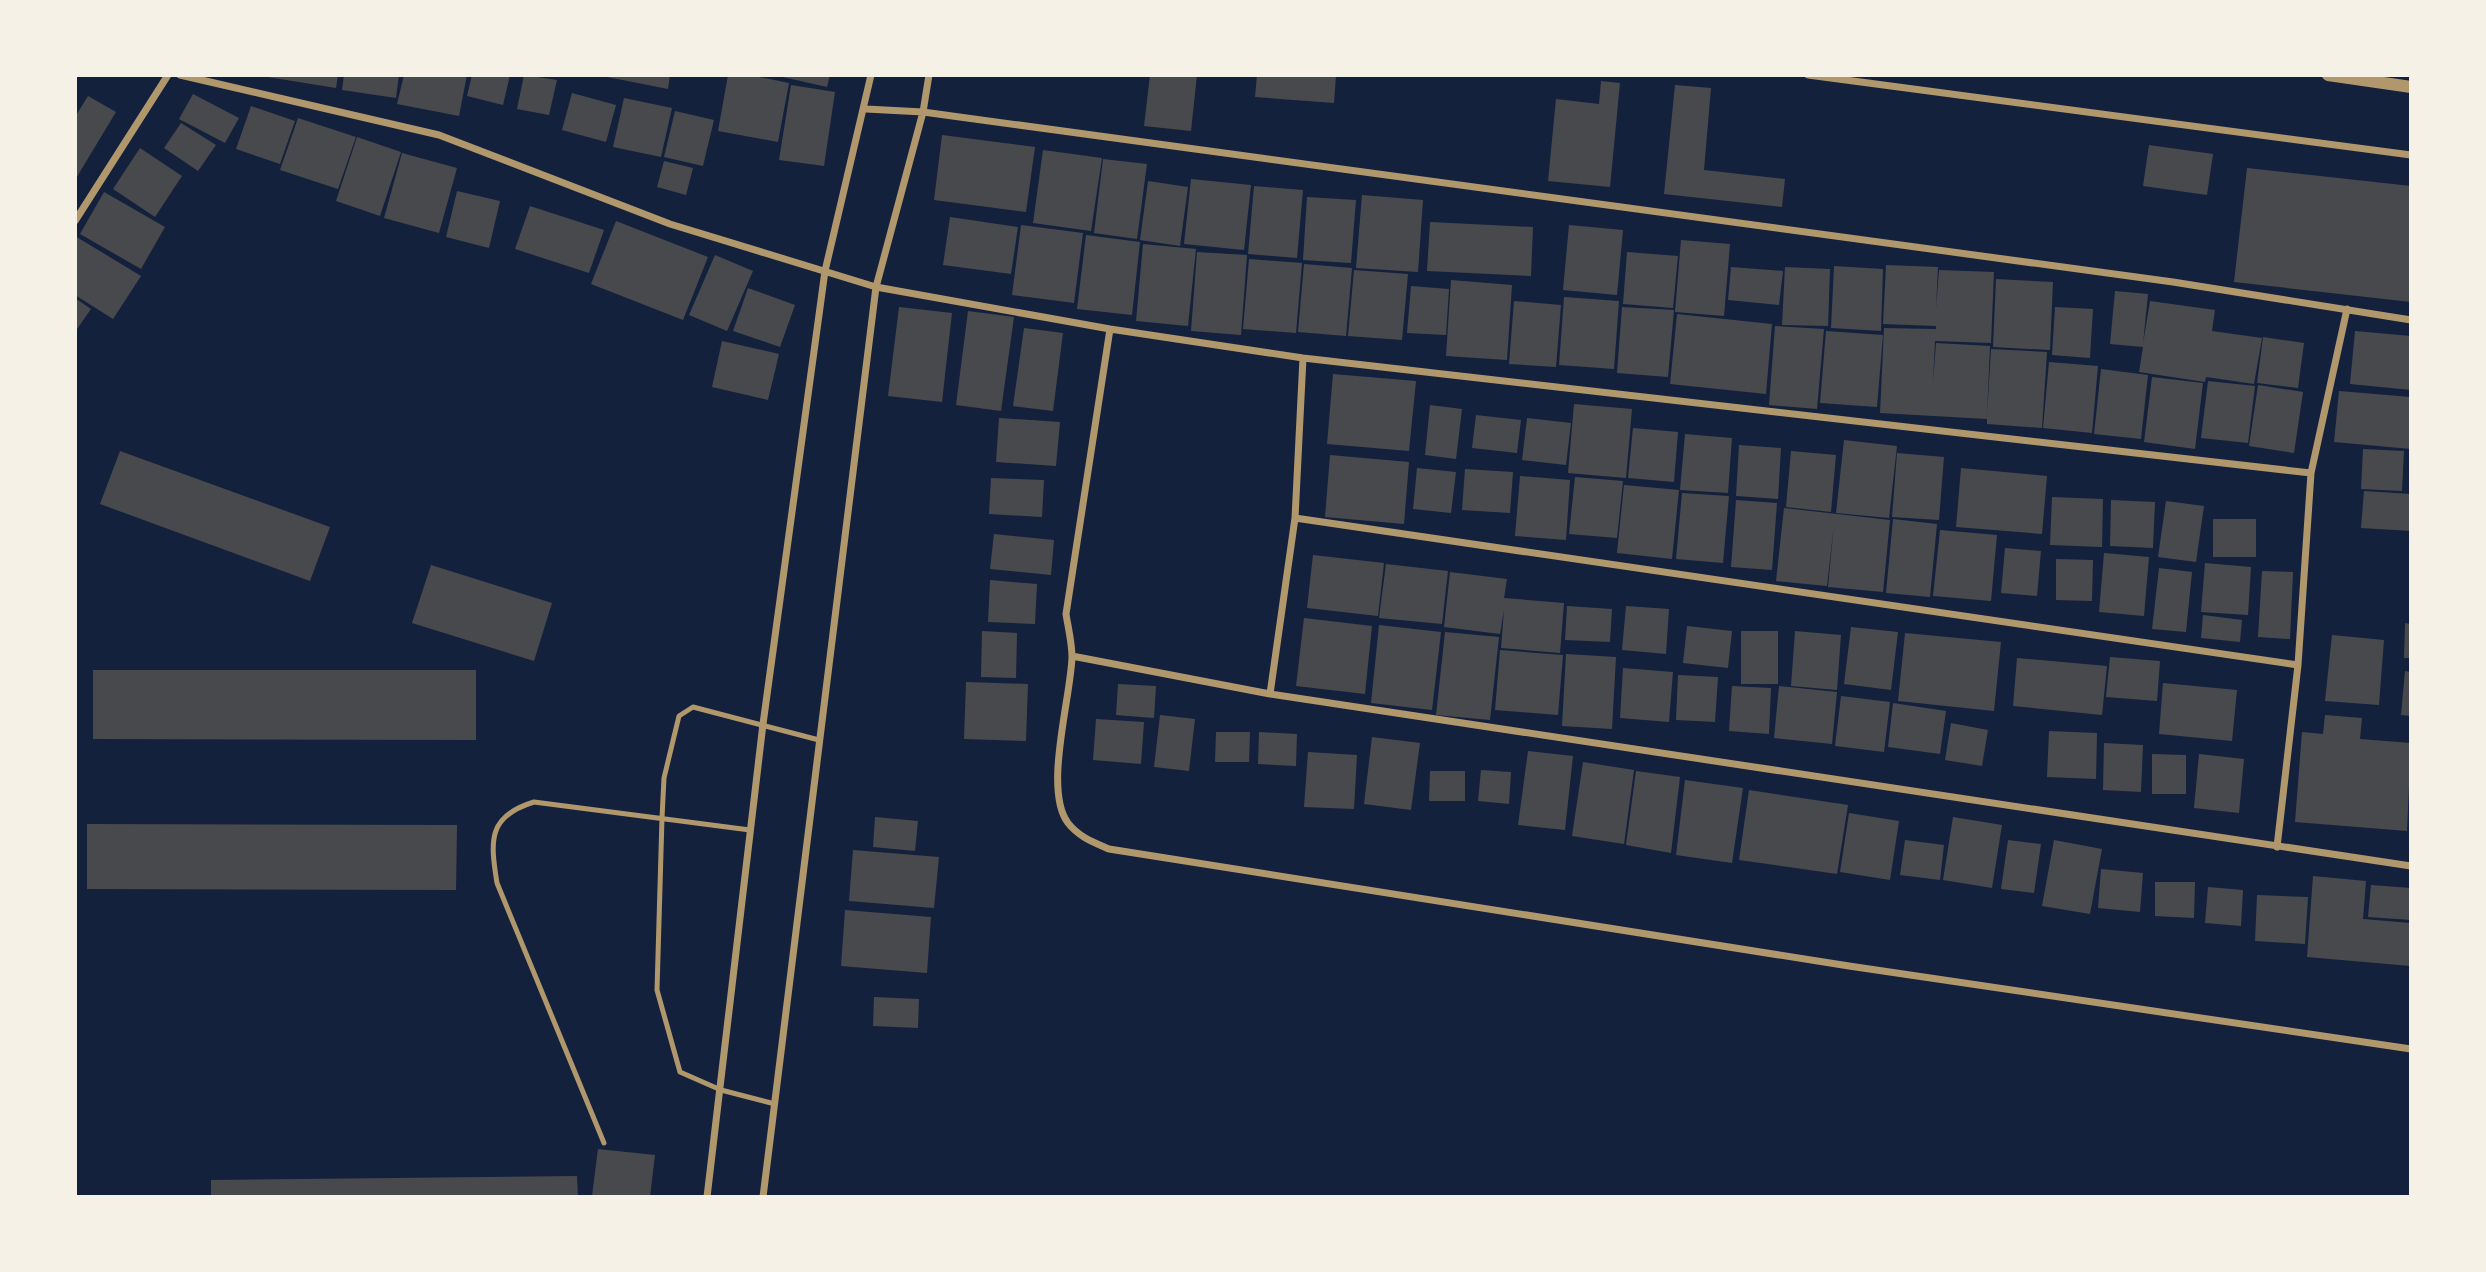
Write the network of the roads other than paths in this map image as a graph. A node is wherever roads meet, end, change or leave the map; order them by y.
1 (168, 75) edge
2 (180, 75) edge
3 (871, 75) edge
4 (929, 75) edge
5 (1808, 75) edge
6 (2328, 75) edge
7 (2411, 87) edge
8 (866, 109) junction
9 (923, 112) junction
10 (2411, 155) edge
11 (75, 221) edge
12 (825, 271) junction
13 (876, 287) junction
14 (2347, 309) junction
15 (2411, 320) edge
16 (1110, 330) junction
17 (1303, 358) junction
18 (2311, 473) junction
19 (1295, 518) junction
20 (1072, 656) junction
21 (2298, 665) junction
22 (1270, 694) junction
23 (763, 724) junction
24 (819, 740) junction
25 (662, 818) junction
26 (750, 830) junction
27 (2277, 848) junction
28 (2411, 866) edge
29 (2411, 1049) edge
30 (721, 1090) junction
31 (775, 1104) junction
32 (604, 1143) dead end
33 (707, 1197) edge
34 (763, 1197) edge

1 - 11 street
2 - 12 street
3 - 8 street
4 - 9 street
5 - 10 street
6 - 7 street
8 - 9 street
8 - 12 street
9 - 13 street
9 - 14 street
12 - 13 street
12 - 23 street
13 - 16 street
13 - 24 street
14 - 15 street
14 - 18 street
16 - 17 street
16 - 20 street
17 - 18 street
17 - 19 street
18 - 21 street
19 - 21 street
19 - 22 street
20 - 22 street
20 - 29 street
21 - 27 street
22 - 27 street
23 - 24 lane
23 - 25 lane
23 - 26 street
24 - 31 street
25 - 26 lane
25 - 30 lane
25 - 32 lane
26 - 30 street
27 - 28 street
30 - 31 lane
30 - 33 street
31 - 34 street

